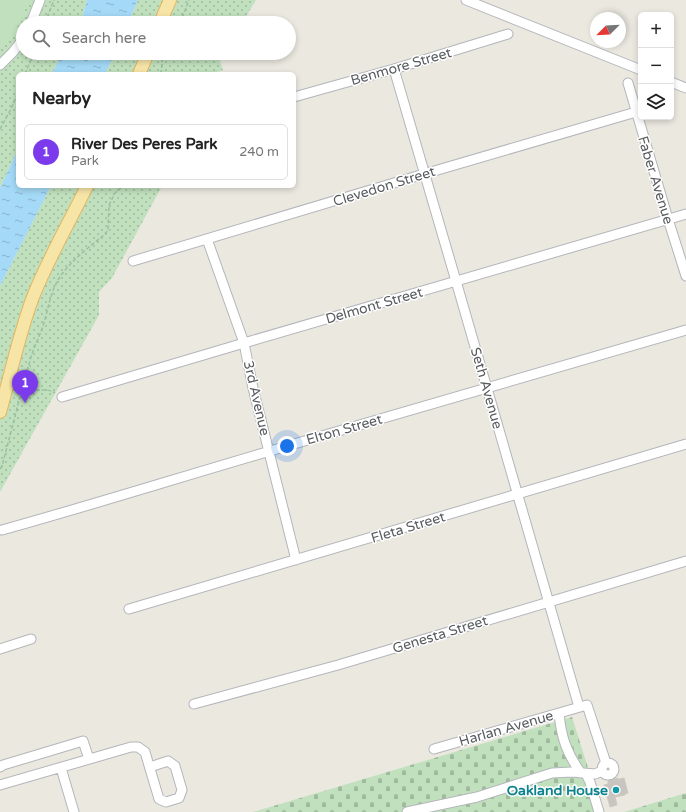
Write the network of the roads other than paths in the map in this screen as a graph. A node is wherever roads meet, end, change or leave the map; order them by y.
1 (40, 0) edge
2 (170, 0) edge
3 (466, 0) edge
4 (34, 16) edge
5 (163, 16) edge
6 (508, 34) dead end
7 (16, 48) edge
8 (145, 60) edge
9 (0, 65) edge
10 (394, 69) junction
11 (638, 69) edge
12 (139, 72) edge
13 (628, 83) dead end
14 (674, 83) edge
15 (686, 88) edge
16 (296, 96) edge
17 (636, 112) junction
18 (424, 174) junction
19 (86, 188) edge
20 (686, 214) edge
21 (668, 219) junction
22 (207, 240) junction
23 (133, 261) dead end
24 (686, 276) edge
25 (456, 282) junction
26 (686, 330) edge
27 (244, 343) junction
28 (487, 388) junction
29 (62, 397) road end
30 (0, 412) edge
31 (686, 444) edge
32 (269, 451) junction
33 (517, 494) junction
34 (2, 530) dead end
35 (296, 560) junction
36 (686, 561) edge
37 (548, 601) junction
38 (129, 609) dead end
39 (31, 639) dead end
40 (0, 649) edge
41 (194, 704) dead end
42 (579, 707) junction
43 (559, 713) junction
44 (434, 749) dead end
45 (88, 759) junction
46 (150, 766) junction
47 (0, 767) edge
48 (61, 768) junction
49 (584, 773) junction
50 (0, 785) edge
51 (74, 812) edge
52 (407, 812) edge
53 (599, 812) edge

1 - 4 street
2 - 5 main road
3 - 11 street
6 - 10 street, Benmore Street
7 - 9 street
8 - 12 main road
10 - 16 street, Benmore Street
10 - 18 street, Seth Avenue
13 - 17 street, Faber Avenue
14 - 15 street
17 - 18 street, Clevedon Street
17 - 21 street, Faber Avenue
18 - 22 street, Clevedon Street
18 - 25 street, Seth Avenue
19 - 30 main road
20 - 21 street, Delmont Street
21 - 24 street, Faber Avenue
21 - 25 street, Delmont Street
22 - 23 street, Clevedon Street
22 - 27 street, 3rd Avenue
25 - 27 street, Delmont Street
25 - 28 street, Seth Avenue
26 - 28 street, Elton Street
27 - 29 street, Delmont Street
27 - 32 street, 3rd Avenue
28 - 32 street, Elton Street
28 - 33 street, Seth Avenue
31 - 33 street, Fleta Street
32 - 34 street, Elton Street
32 - 35 street, 3rd Avenue
33 - 35 street, Fleta Street
33 - 37 street, Seth Avenue
35 - 38 street, Fleta Street
36 - 37 street, Genesta Street
37 - 41 street, Genesta Street
37 - 42 street, Seth Avenue
39 - 40 street
42 - 43 street, Harlan Avenue
42 - 49 street
43 - 44 street, Harlan Avenue
43 - 49 street
45 - 46 street
45 - 47 street
45 - 48 street
46 - 46 street
48 - 50 street
48 - 51 street
49 - 52 street
49 - 53 street

